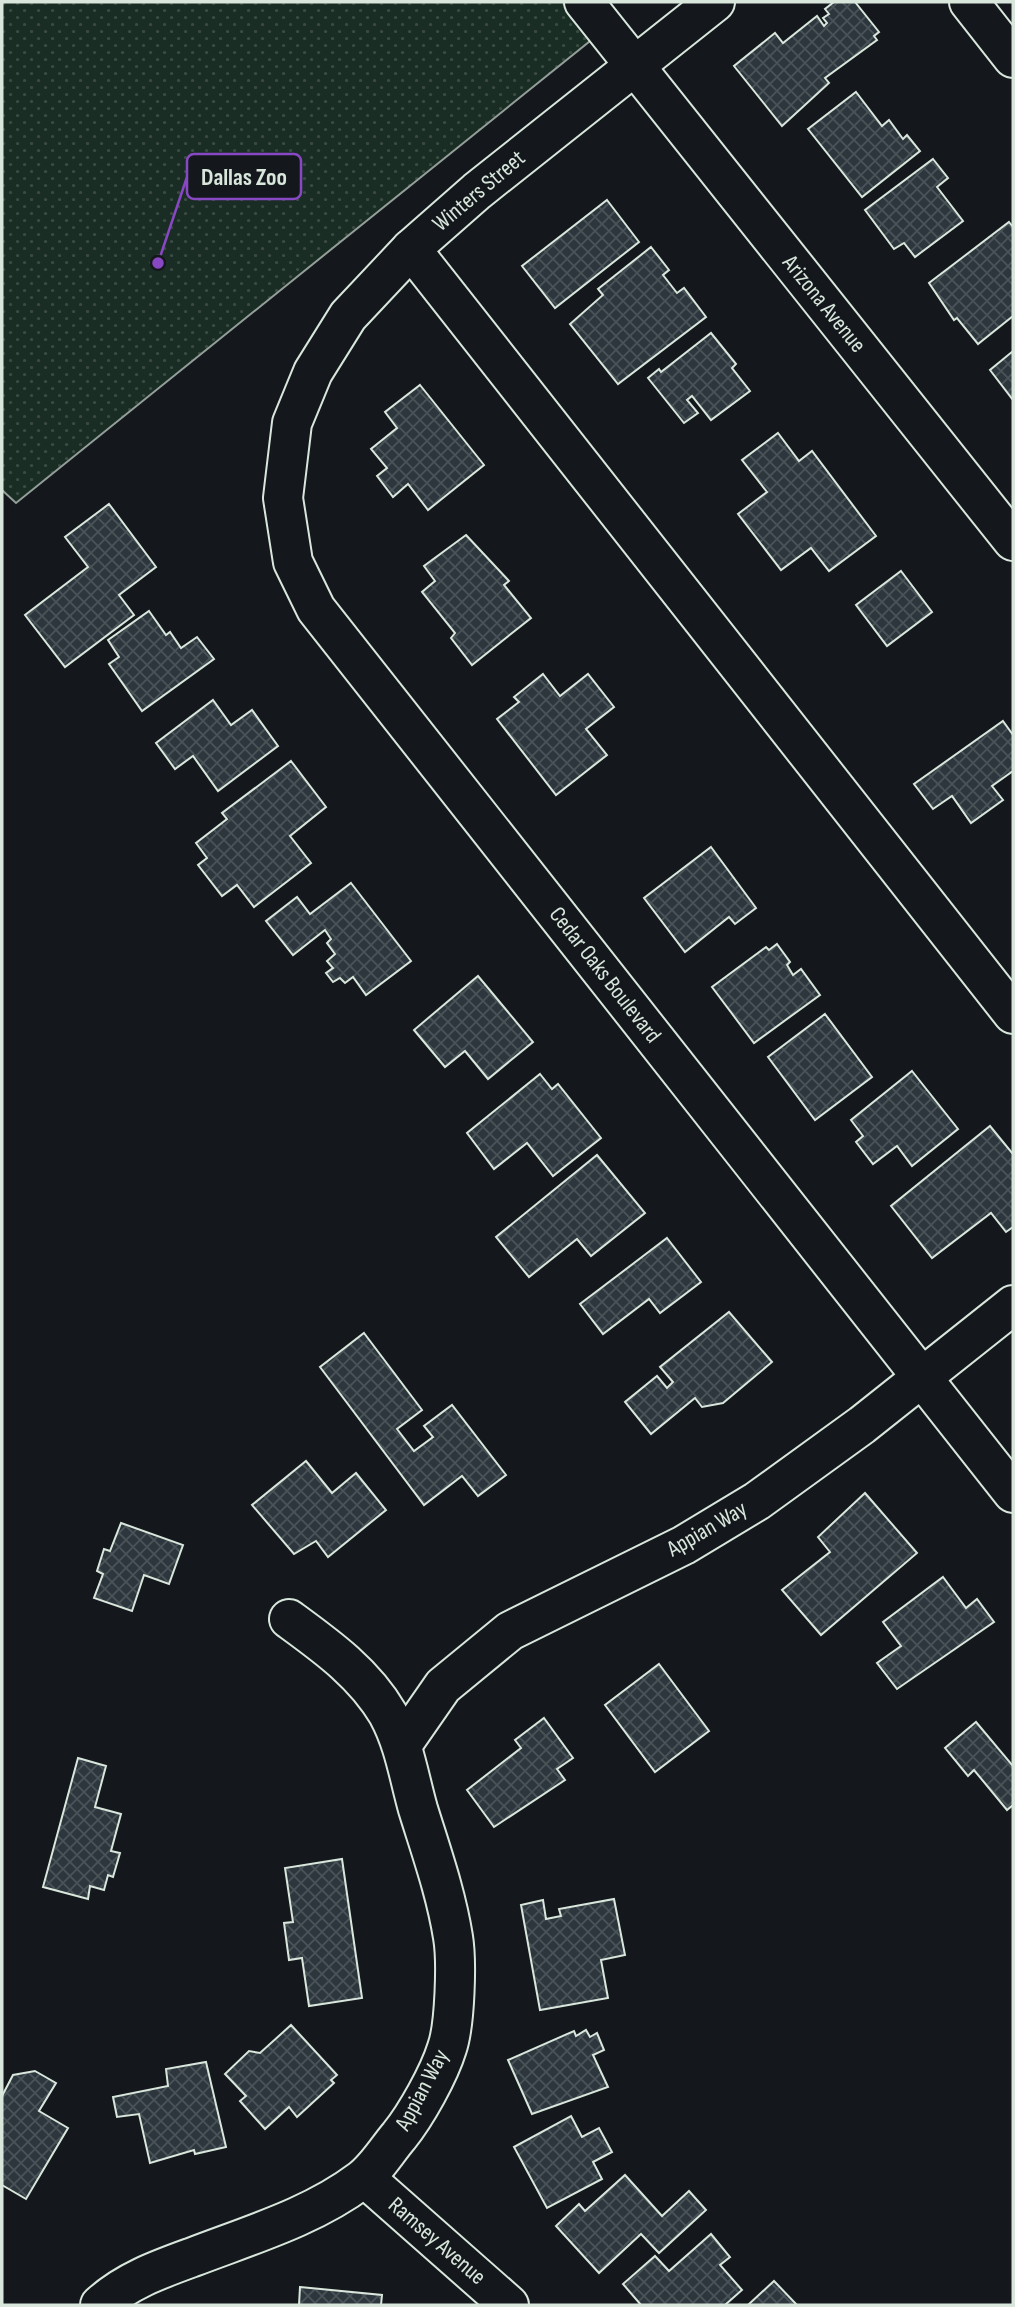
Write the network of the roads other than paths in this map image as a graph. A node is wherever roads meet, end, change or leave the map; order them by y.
1 (584, 2) edge
2 (715, 2) edge
3 (968, 2) edge
4 (1013, 58) edge
5 (635, 66) junction
6 (411, 250) junction
7 (292, 423) joint
8 (1013, 541) edge
9 (1013, 1014) edge
10 (1013, 1304) edge
11 (922, 1378) junction
12 (1013, 1493) edge
13 (289, 1619) dead end
14 (402, 1745) junction
15 (365, 2178) junction
16 (100, 2305) edge
17 (509, 2305) edge

1 - 5 street, Arizona Avenue
2 - 5 street, Winters Street
3 - 4 street
5 - 6 street, Winters Street
5 - 8 street, Arizona Avenue
6 - 7 street, Winters Street
6 - 9 street
7 - 11 street, Cedar Oaks Boulevard
10 - 11 street, Appian Way
11 - 12 street, Cedar Oaks Boulevard
11 - 14 street, Appian Way
13 - 14 street, Appian Way
14 - 15 street, Appian Way
15 - 16 street, Appian Way
15 - 17 street, Ramsey Avenue

